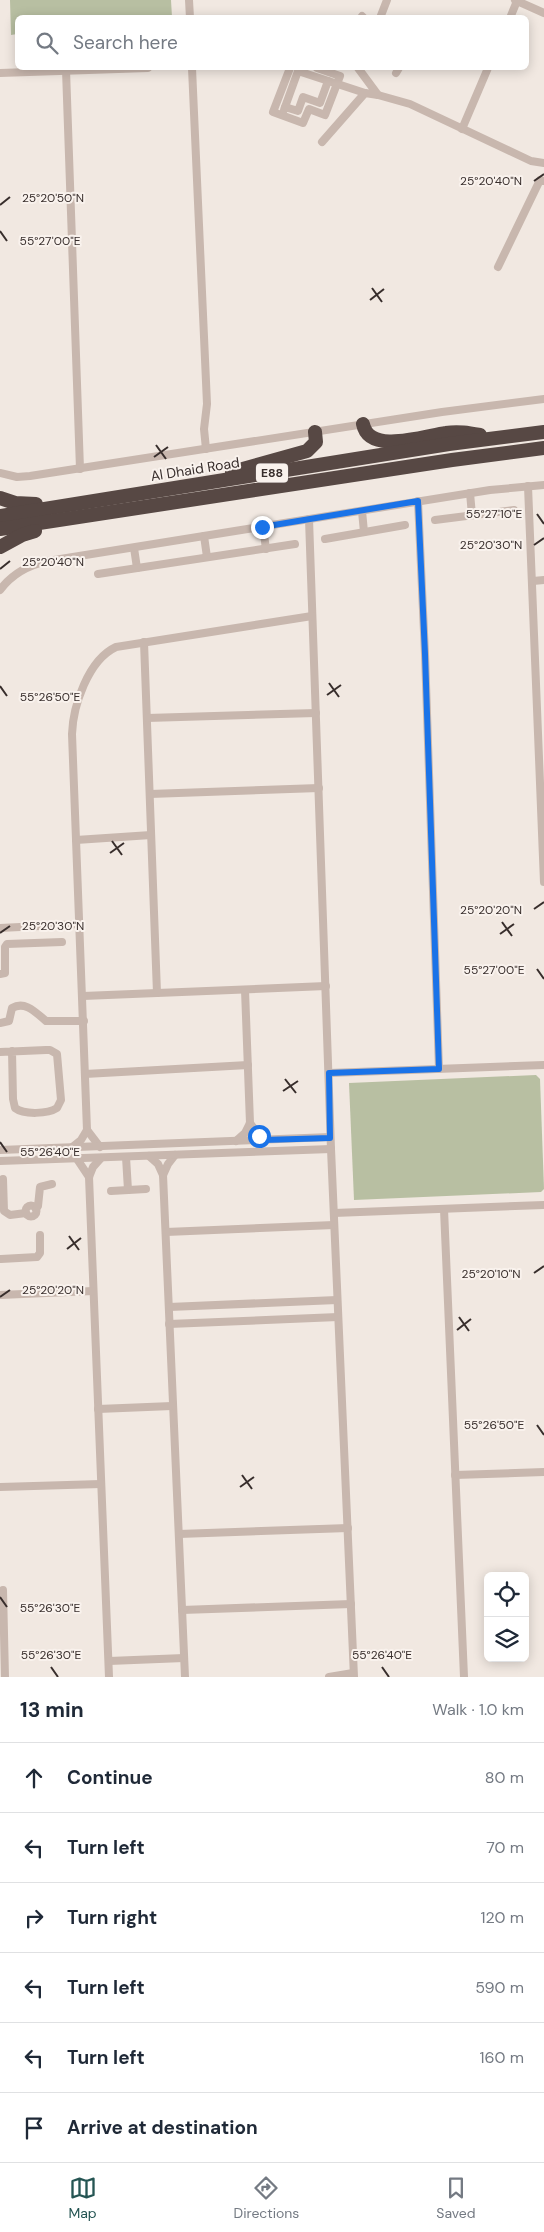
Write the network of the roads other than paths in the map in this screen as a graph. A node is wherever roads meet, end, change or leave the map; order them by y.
1 (189, 0) edge
2 (387, 0) edge
3 (516, 0) edge
4 (544, 12) edge
5 (190, 15) edge
6 (381, 15) edge
7 (511, 15) edge
8 (66, 70) joint
9 (192, 70) edge
10 (289, 70) edge
11 (323, 70) edge
12 (361, 70) edge
13 (487, 70) edge
14 (0, 73) edge
15 (328, 81) junction
16 (336, 85) junction
17 (365, 93) junction
18 (378, 95) junction
19 (285, 107) junction
20 (282, 115) junction
21 (462, 129) junction
22 (322, 142) dead end
23 (544, 163) edge
24 (544, 182) edge
25 (498, 267) dead end
26 (544, 399) edge
27 (363, 424) junction
28 (315, 432) junction
29 (544, 432) edge
30 (491, 438) junction
31 (544, 448) edge
32 (206, 449) junction
33 (80, 469) junction
34 (0, 473) edge
35 (212, 482) junction
36 (544, 484) edge
37 (193, 486) junction
38 (528, 486) junction
39 (470, 493) junction
40 (0, 498) edge
41 (195, 500) junction
42 (418, 501) junction
43 (514, 510) dead end
44 (362, 511) junction
45 (472, 515) junction
46 (0, 516) edge
47 (309, 519) junction
48 (435, 520) dead end
49 (405, 525) dead end
50 (262, 527) junction
51 (0, 530) edge
52 (364, 532) junction
53 (204, 536) junction
54 (325, 539) dead end
55 (296, 544) dead end
56 (0, 547) edge
57 (134, 548) junction
58 (266, 549) junction
59 (207, 558) junction
60 (137, 568) junction
61 (98, 574) dead end
62 (544, 580) edge
63 (533, 581) junction
64 (0, 590) edge
65 (312, 616) junction
66 (144, 642) junction
67 (316, 712) junction
68 (147, 718) junction
69 (542, 722) edge
70 (319, 788) junction
71 (150, 794) junction
72 (151, 835) junction
73 (76, 840) junction
74 (544, 882) edge
75 (80, 924) junction
76 (0, 928) edge
77 (62, 942) dead end
78 (0, 974) edge
79 (326, 986) junction
80 (246, 990) junction
81 (157, 993) junction
82 (83, 996) junction
83 (84, 1022) junction
84 (0, 1023) edge
85 (12, 1051) junction
86 (0, 1052) edge
87 (248, 1065) junction
88 (544, 1065) edge
89 (439, 1069) junction
90 (329, 1073) junction
91 (85, 1074) junction
92 (250, 1123) junction
93 (87, 1130) junction
94 (330, 1138) junction
95 (263, 1140) junction
96 (236, 1141) junction
97 (100, 1147) junction
98 (71, 1148) junction
99 (331, 1149) junction
100 (0, 1150) edge
101 (175, 1155) junction
102 (150, 1156) junction
103 (126, 1157) junction
104 (101, 1158) junction
105 (77, 1159) junction
106 (0, 1162) edge
107 (164, 1175) junction
108 (89, 1177) junction
109 (3, 1179) dead end
110 (52, 1184) dead end
111 (146, 1189) dead end
112 (128, 1190) junction
113 (111, 1191) dead end
114 (544, 1205) edge
115 (444, 1209) junction
116 (2, 1211) edge
117 (334, 1213) junction
118 (334, 1225) junction
119 (166, 1232) junction
120 (40, 1235) dead end
121 (2, 1259) dead end
122 (94, 1291) junction
123 (0, 1295) edge
124 (337, 1300) junction
125 (298, 1302) junction
126 (212, 1305) junction
127 (169, 1307) junction
128 (338, 1317) junction
129 (299, 1318) junction
130 (212, 1322) junction
131 (169, 1324) junction
132 (172, 1406) junction
133 (98, 1409) junction
134 (544, 1472) edge
135 (455, 1475) junction
136 (101, 1484) junction
137 (0, 1488) edge
138 (348, 1528) junction
139 (179, 1534) junction
140 (3, 1590) dead end
141 (2, 1601) edge
142 (351, 1604) junction
143 (182, 1610) junction
144 (184, 1658) junction
145 (108, 1661) junction
146 (353, 1675) edge
147 (4, 1676) edge
148 (109, 1677) edge
149 (185, 1677) edge
150 (329, 1677) edge
151 (464, 1677) edge

1 - 5 street
2 - 6 street
3 - 4 street
3 - 7 street
8 - 14 street
8 - 33 street
9 - 32 street
10 - 20 street
11 - 16 street
12 - 18 street
13 - 21 street
15 - 16 street
15 - 19 street
15 - 19 street
16 - 17 street
16 - 20 street
17 - 18 street
17 - 22 street
18 - 21 street
19 - 20 street
21 - 23 street
24 - 25 street
26 - 27 street
27 - 28 street
27 - 30 highway
28 - 32 street
28 - 35 highway
29 - 30 highway, Al Dhaid Road / E88
30 - 35 highway, Al Dhaid Road / E88
31 - 41 highway, E88
32 - 33 street
33 - 34 street
35 - 37 highway, Al Dhaid Road / E88
36 - 38 street
37 - 40 highway
37 - 46 highway, Al Dhaid Road / E88
38 - 39 street
38 - 63 street
39 - 42 street
39 - 45 street
41 - 51 highway, E88
41 - 56 highway
42 - 44 street
42 - 89 street
43 - 45 street
44 - 47 street
44 - 52 street
45 - 48 street
47 - 50 street
47 - 65 street
49 - 52 street
50 - 53 street
50 - 58 street
52 - 54 street
53 - 57 street
53 - 59 street
55 - 58 street
57 - 60 street
57 - 64 street
58 - 59 street
59 - 60 street
60 - 61 street
62 - 63 street
63 - 69 street
65 - 66 street
65 - 67 street
66 - 68 street
66 - 73 street
67 - 68 street
67 - 70 street
68 - 71 street
69 - 74 street
70 - 71 street
70 - 79 street
71 - 72 street
72 - 73 street
72 - 81 street
73 - 75 street
75 - 76 street
75 - 82 street
77 - 78 street
79 - 80 street
79 - 90 street
80 - 81 street
80 - 87 street
81 - 82 street
82 - 83 street
83 - 84 street
83 - 91 street
85 - 85 street
85 - 86 street
87 - 91 street
87 - 92 street
88 - 89 street
89 - 90 street
90 - 94 street
91 - 93 street
92 - 95 street
92 - 96 street
93 - 97 street
93 - 98 street
94 - 95 street
94 - 99 street
95 - 96 street
96 - 97 street
97 - 98 street
98 - 100 street
99 - 101 street
99 - 117 street
101 - 102 street
101 - 107 street
102 - 103 street
102 - 107 street
103 - 104 street
103 - 112 street
104 - 105 street
104 - 108 street
105 - 106 street
105 - 108 street
107 - 119 street
108 - 122 street
109 - 116 street
110 - 116 street
111 - 112 street
112 - 113 street
114 - 115 street
115 - 117 street
115 - 135 street
117 - 118 street
118 - 119 street
118 - 124 street
119 - 127 street
120 - 121 street
122 - 123 street
122 - 133 street
124 - 125 street
124 - 128 street
125 - 126 street
125 - 129 street
126 - 127 street
126 - 130 street
127 - 131 street
128 - 129 street
128 - 138 street
129 - 130 street
130 - 131 street
131 - 132 street
132 - 133 street
132 - 139 street
133 - 136 street
134 - 135 street
135 - 151 street
136 - 137 street
136 - 145 street
138 - 139 street
138 - 142 street
139 - 143 street
140 - 141 street
141 - 147 street
142 - 143 street
142 - 146 street
143 - 144 street
144 - 145 street
144 - 149 street
145 - 148 street
146 - 150 street

